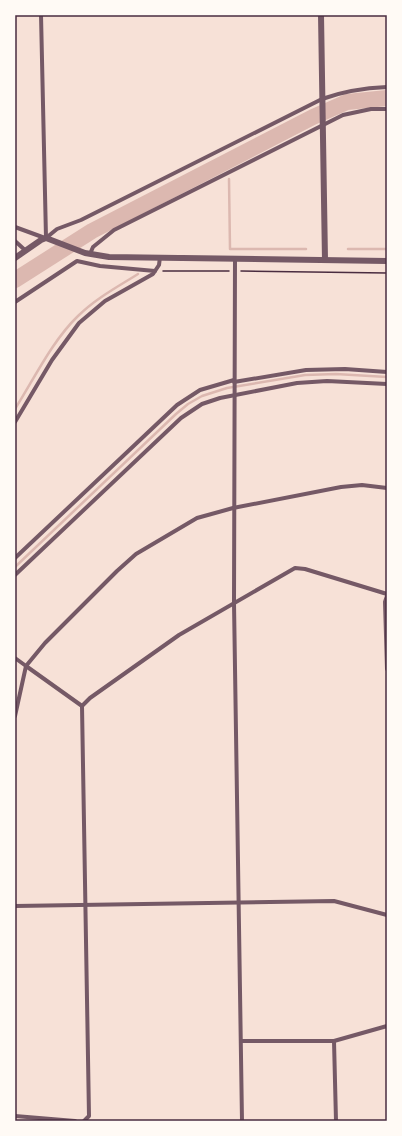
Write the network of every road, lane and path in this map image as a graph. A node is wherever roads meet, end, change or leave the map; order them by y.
1 (41, 15) edge
2 (321, 15) edge
3 (387, 87) edge
4 (322, 101) junction
5 (387, 109) edge
6 (323, 124) junction
7 (15, 227) edge
8 (46, 238) junction
9 (15, 241) edge
10 (26, 251) junction
11 (88, 253) junction
12 (160, 257) junction
13 (15, 258) edge
14 (234, 259) junction
15 (325, 260) junction
16 (387, 261) edge
17 (155, 271) junction
18 (234, 271) junction
19 (387, 273) edge
20 (15, 302) edge
21 (387, 372) edge
22 (234, 382) junction
23 (387, 384) edge
24 (234, 394) junction
25 (15, 422) edge
26 (387, 488) edge
27 (233, 508) junction
28 (15, 558) edge
29 (15, 575) edge
30 (387, 595) edge
31 (234, 603) junction
32 (15, 658) edge
33 (26, 666) junction
34 (387, 669) edge
35 (82, 706) junction
36 (15, 716) edge
37 (239, 902) junction
38 (85, 905) junction
39 (15, 906) edge
40 (387, 915) edge
41 (387, 1026) edge
42 (241, 1041) junction
43 (334, 1041) junction
44 (15, 1116) edge
45 (75, 1121) edge
46 (84, 1121) edge
47 (242, 1121) edge
48 (336, 1121) edge

1 - 8 street
2 - 4 street
3 - 4 street
4 - 6 street
4 - 8 street
5 - 6 street
6 - 11 street
6 - 15 street
7 - 8 street
8 - 10 street
8 - 11 street
9 - 10 street
10 - 13 street
11 - 12 street
12 - 14 street
12 - 17 street
14 - 15 street
14 - 18 street
15 - 16 street
17 - 18 path
17 - 20 street
17 - 25 street
18 - 19 path
18 - 22 street
21 - 22 street
22 - 24 street
22 - 28 street
23 - 24 street
24 - 27 street
24 - 29 street
26 - 27 street
27 - 31 street
27 - 33 street
30 - 31 street
30 - 34 street
31 - 35 street
31 - 37 street
32 - 33 street
33 - 35 street
33 - 36 street
35 - 38 street
37 - 38 street
37 - 40 street
37 - 42 street
38 - 39 street
38 - 46 street
41 - 43 street
42 - 43 street
42 - 47 street
43 - 48 street
44 - 45 street

